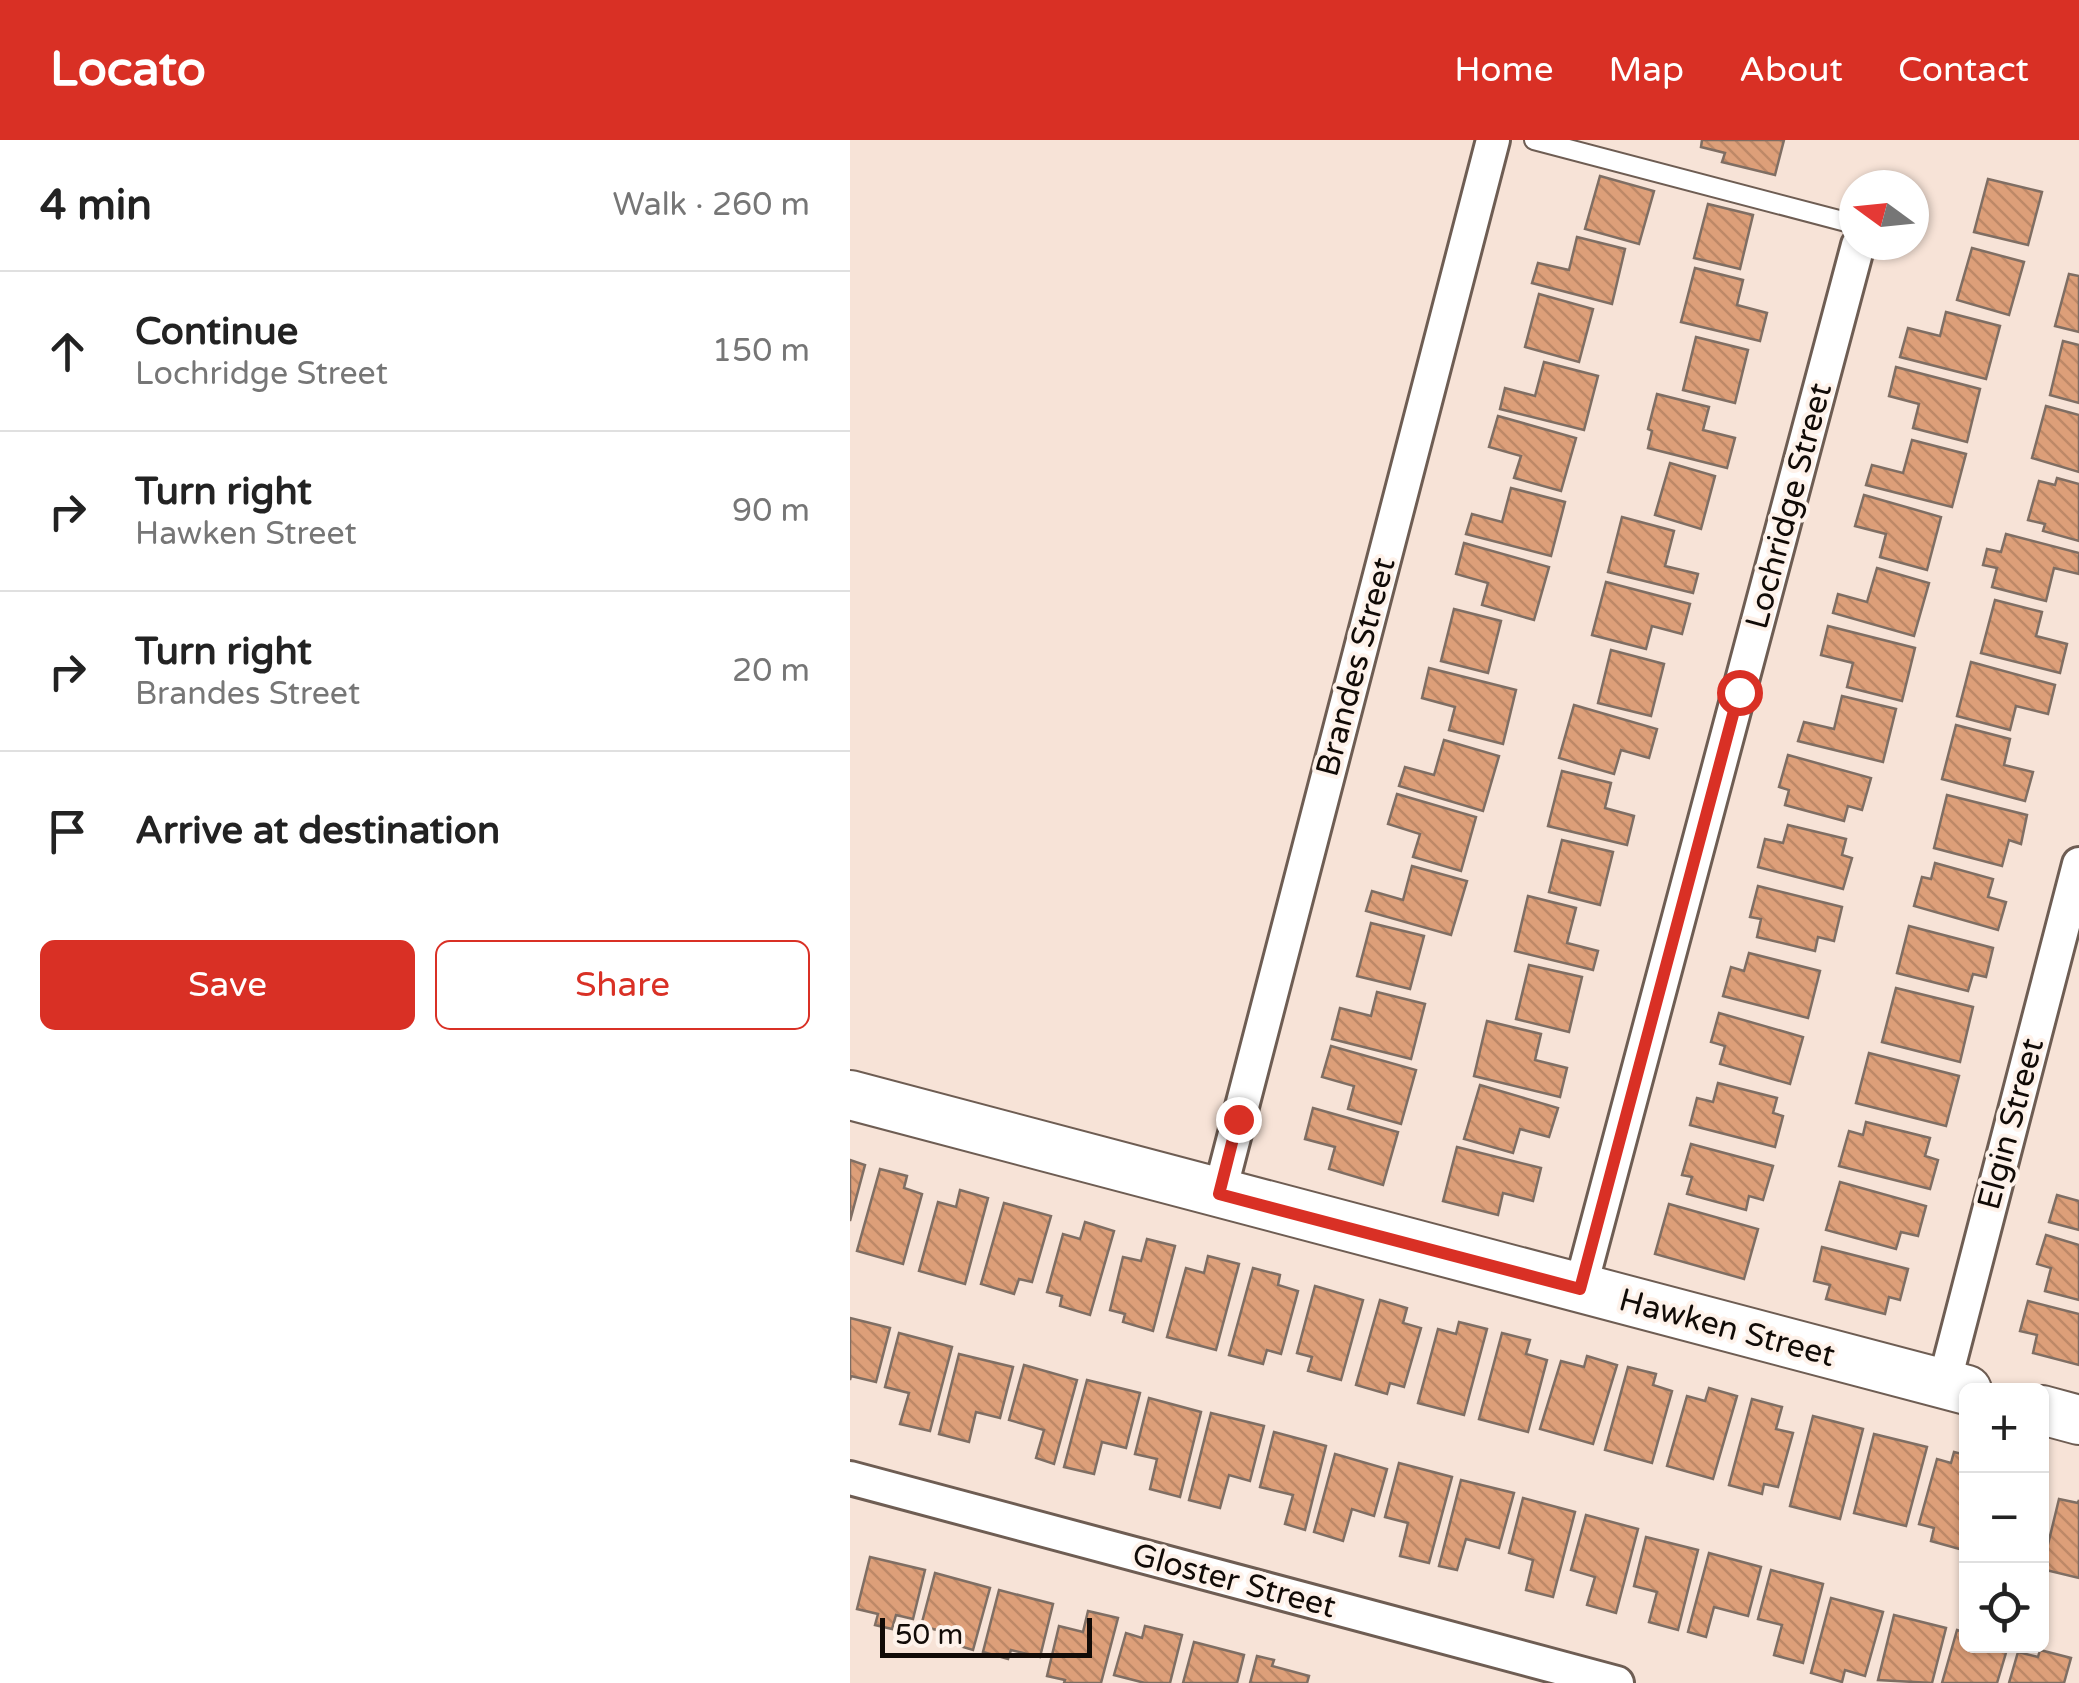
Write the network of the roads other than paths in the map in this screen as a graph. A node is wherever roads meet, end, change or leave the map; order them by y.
1 (1493, 140) edge
2 (1534, 140) edge
3 (1839, 220) edge
4 (1854, 260) edge
5 (2079, 864) edge
6 (850, 1095) edge
7 (1219, 1194) junction
8 (1580, 1289) junction
9 (1955, 1388) edge
10 (2049, 1412) edge
11 (2079, 1420) edge
12 (850, 1478) edge
13 (1617, 1683) edge

1 - 7 street, Brandes Street
2 - 3 lane
4 - 8 street, Lochridge Street
5 - 9 street, Elgin Street
6 - 7 street, Hawken Street
7 - 8 street, Hawken Street
8 - 9 street, Hawken Street
10 - 11 street
12 - 13 street, Gloster Street

